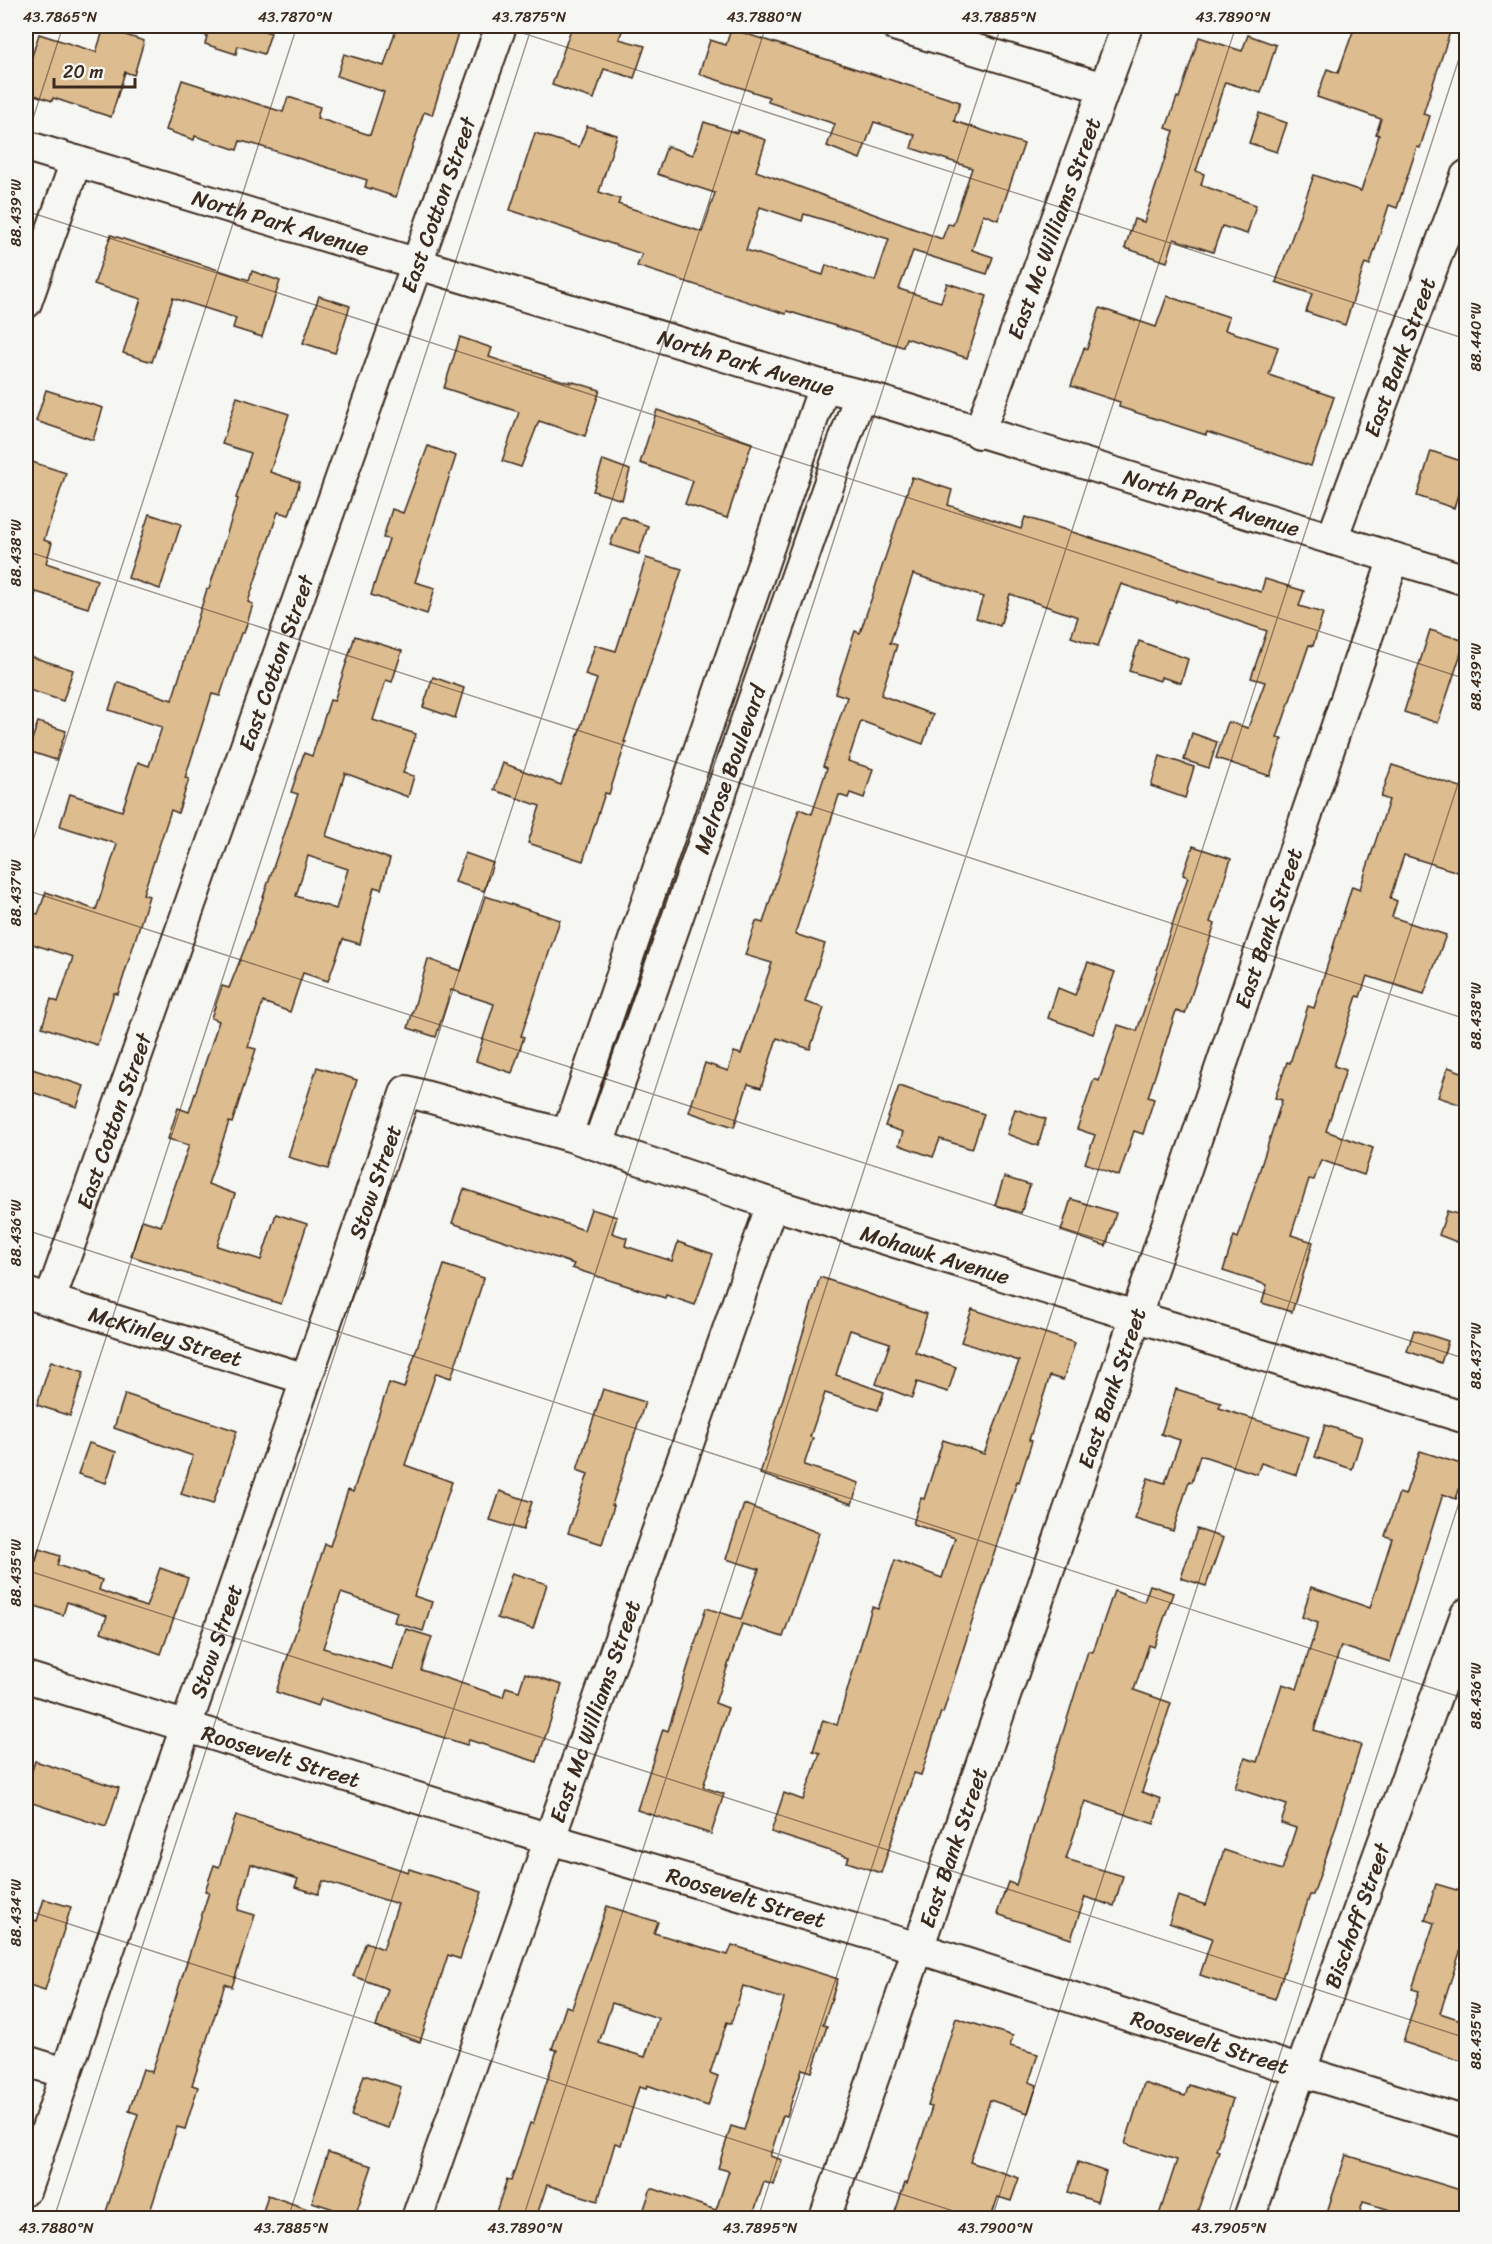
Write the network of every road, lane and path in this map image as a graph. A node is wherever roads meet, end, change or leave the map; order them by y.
1 (501, 26) edge
2 (897, 26) edge
3 (1127, 26) edge
4 (1104, 88) junction
5 (26, 146) edge
6 (76, 161) junction
7 (1467, 176) edge
8 (416, 264) junction
9 (26, 303) edge
10 (824, 386) junction
11 (860, 395) junction
12 (979, 433) junction
13 (1332, 539) junction
14 (1394, 558) junction
15 (1467, 580) edge
16 (406, 1091) joint
17 (567, 1135) junction
18 (598, 1145) junction
19 (772, 1204) junction
20 (38, 1296) edge
21 (1136, 1316) junction
22 (306, 1379) junction
23 (1467, 1418) edge
24 (1467, 1614) edge
25 (26, 1677) edge
26 (186, 1727) junction
27 (550, 1839) junction
28 (918, 1948) junction
29 (26, 2061) edge
30 (1300, 2071) junction
31 (65, 2073) junction
32 (1467, 2122) edge
33 (26, 2189) edge
34 (417, 2218) edge
35 (825, 2218) edge
36 (1249, 2218) edge

1 - 8 street, East Cotton Street
2 - 4 street
3 - 4 street, East Mc Williams Street
4 - 12 street, East Mc Williams Street
5 - 6 street, North Park Avenue
6 - 8 street, North Park Avenue
6 - 9 street
7 - 13 street, East Bank Street
8 - 10 street, North Park Avenue
8 - 20 street, East Cotton Street
10 - 11 street, North Park Avenue
10 - 17 street, Melrose Boulevard
11 - 12 street, North Park Avenue
11 - 18 street, Melrose Boulevard
12 - 13 street, North Park Avenue
13 - 14 street, North Park Avenue
14 - 15 street, North Park Avenue
14 - 21 street, East Bank Street
16 - 17 street, Mohawk Avenue
16 - 22 street, Stow Street
17 - 18 street, Mohawk Avenue
18 - 19 street, Mohawk Avenue
19 - 21 street, Mohawk Avenue
19 - 27 street, East Mc Williams Street
20 - 22 street, McKinley Street
21 - 23 street, Mohawk Avenue
21 - 28 street, East Bank Street
22 - 26 street, Stow Street
24 - 30 street, Bischoff Street
25 - 26 street, Roosevelt Street
26 - 27 street, Roosevelt Street
26 - 31 street, Stow Street
27 - 28 street, Roosevelt Street
27 - 34 street, East Mc Williams Street
28 - 30 street, Roosevelt Street
28 - 35 street, East Bank Street
29 - 31 street
30 - 32 street, Roosevelt Street
30 - 36 street, Bischoff Street
31 - 33 street, Stow Street

